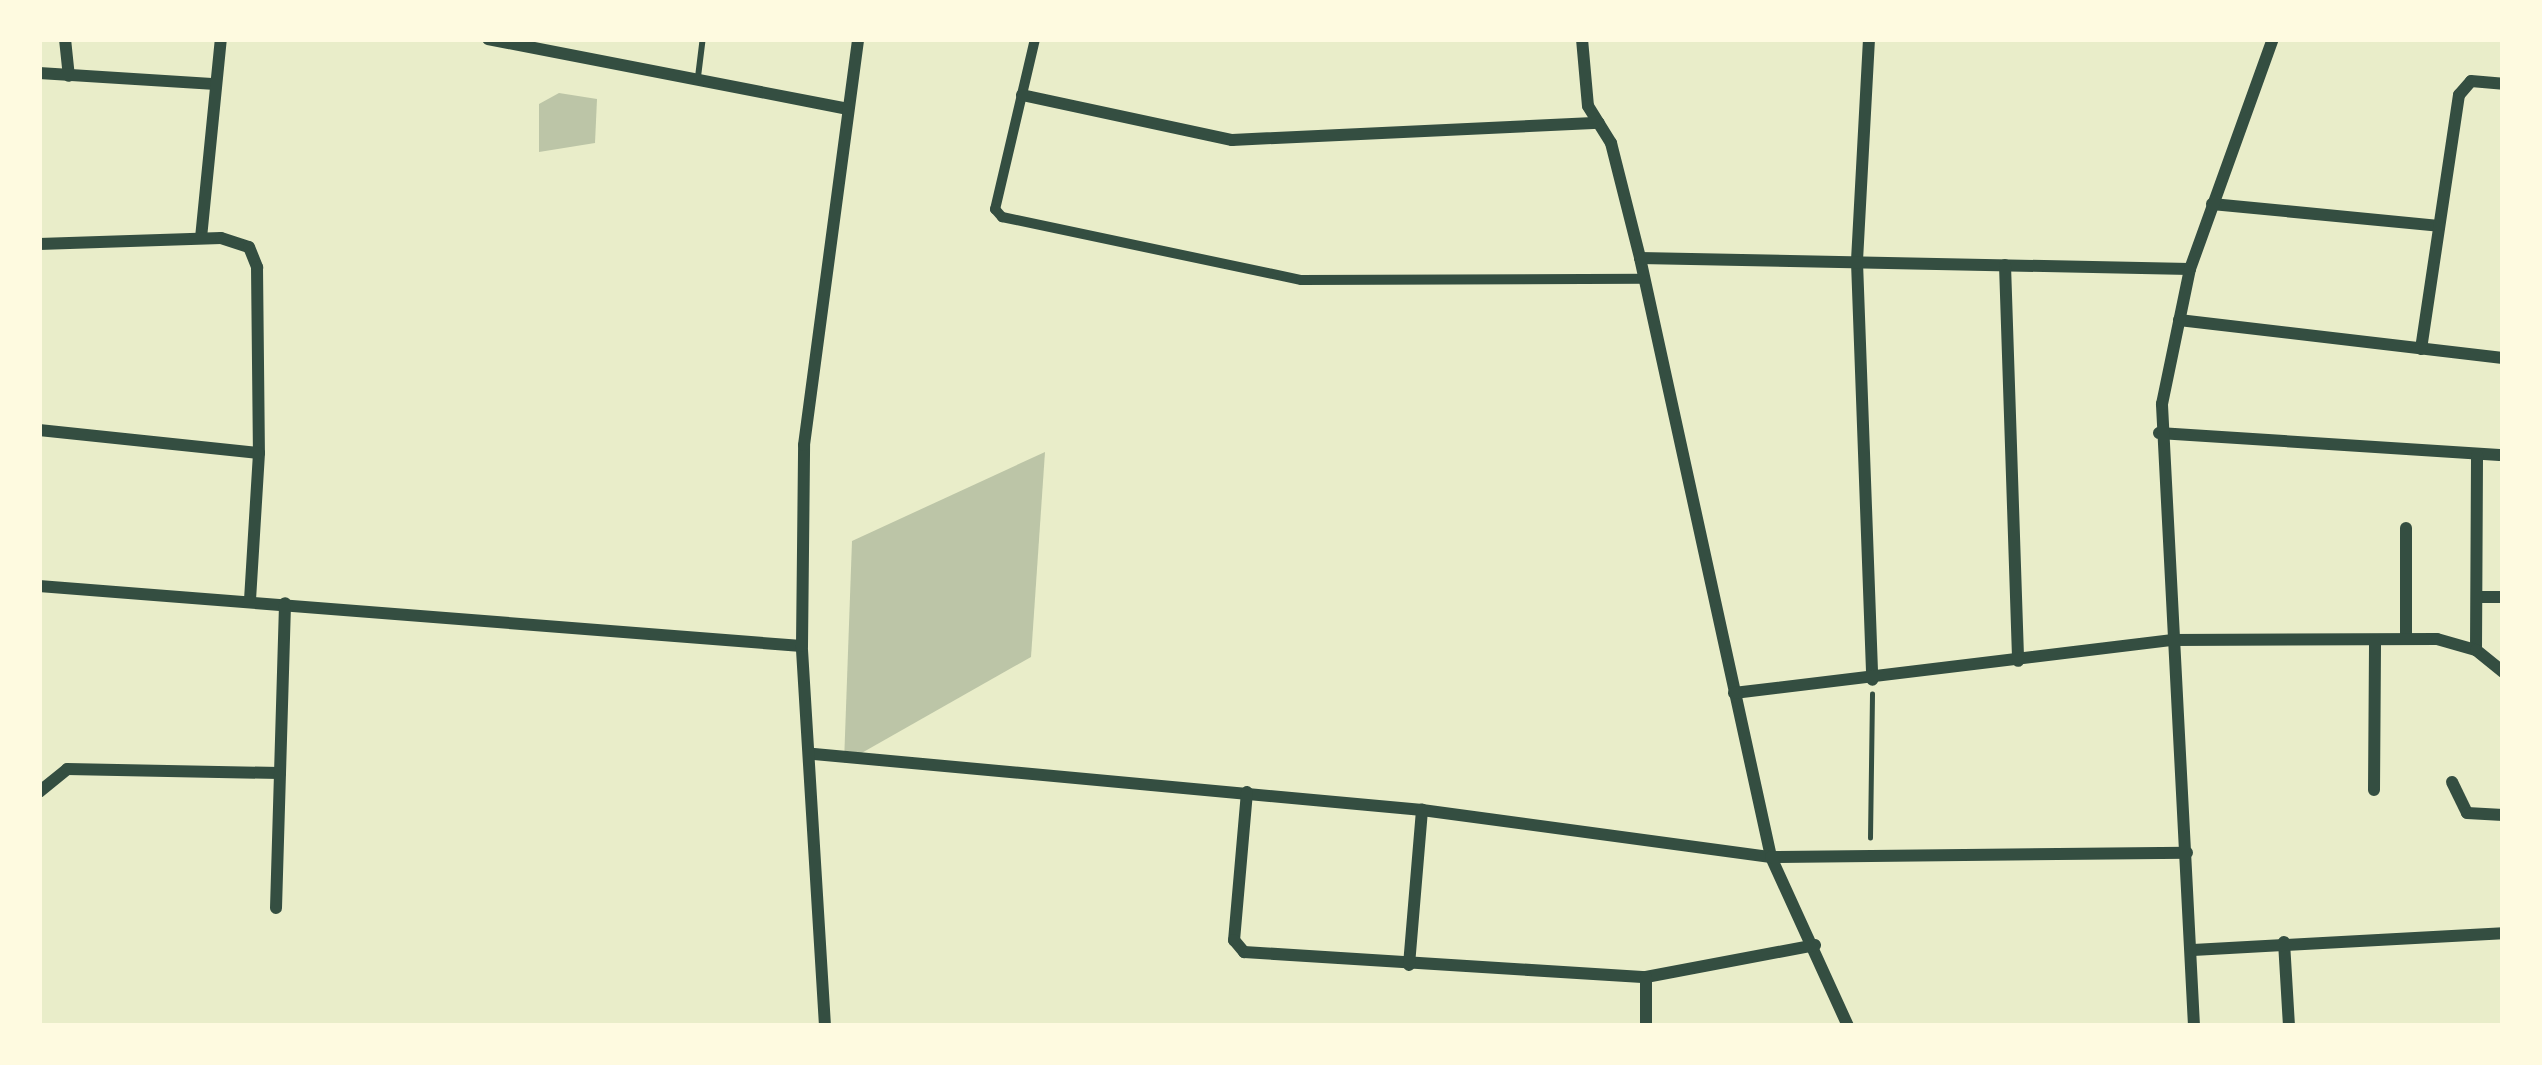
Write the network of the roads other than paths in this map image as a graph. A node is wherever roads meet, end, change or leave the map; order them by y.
1 (65, 39) edge
2 (221, 39) edge
3 (488, 39) edge
4 (704, 39) edge
5 (858, 39) edge
6 (1035, 39) edge
7 (1582, 39) edge
8 (1869, 39) edge
9 (2273, 39) edge
10 (39, 73) edge
11 (69, 76) junction
12 (698, 82) junction
13 (216, 84) junction
14 (2503, 84) edge
15 (1022, 95) junction
16 (844, 109) junction
17 (1599, 123) junction
18 (2212, 204) junction
19 (2439, 226) junction
20 (201, 238) junction
21 (39, 244) edge
22 (1640, 258) junction
23 (1856, 262) junction
24 (2005, 266) junction
25 (2190, 269) junction
26 (1644, 279) junction
27 (2179, 320) junction
28 (2421, 350) junction
29 (2503, 358) edge
30 (39, 430) edge
31 (2159, 434) junction
32 (259, 452) junction
33 (2477, 455) junction
34 (2503, 455) edge
35 (2406, 528) dead end
36 (39, 586) edge
37 (2478, 597) junction
38 (2503, 597) edge
39 (250, 601) junction
40 (285, 603) junction
41 (2406, 638) junction
42 (2171, 640) junction
43 (2375, 641) junction
44 (802, 646) junction
45 (2476, 650) junction
46 (2018, 661) junction
47 (2503, 672) edge
48 (1872, 680) junction
49 (1734, 693) junction
50 (814, 754) junction
51 (280, 773) junction
52 (2452, 782) dead end
53 (2374, 790) dead end
54 (39, 792) edge
55 (1247, 792) junction
56 (1422, 810) junction
57 (2503, 815) edge
58 (2187, 853) junction
59 (1771, 857) junction
60 (276, 908) dead end
61 (2503, 933) edge
62 (2284, 941) junction
63 (1814, 945) junction
64 (2193, 950) junction
65 (1409, 965) junction
66 (1646, 977) junction
67 (825, 1026) edge
68 (1646, 1026) edge
69 (1849, 1026) edge
70 (2194, 1026) edge
71 (2289, 1026) edge

1 - 11 street
2 - 13 street
3 - 12 street
4 - 12 lane
5 - 16 street
6 - 15 street
7 - 17 street
8 - 23 street
9 - 18 street
10 - 11 street
11 - 13 street
12 - 16 street
13 - 20 street
14 - 19 street
15 - 17 street
15 - 26 street
16 - 44 street
17 - 22 street
18 - 19 street
18 - 25 street
19 - 28 street
20 - 21 street
20 - 32 street
22 - 23 street
22 - 26 street
23 - 24 street
23 - 48 street
24 - 25 street
24 - 46 street
25 - 27 street
26 - 49 street
27 - 28 street
27 - 31 street
28 - 29 street
30 - 32 street
31 - 33 street
31 - 42 street
32 - 39 street
33 - 34 street
33 - 37 street
35 - 41 street
36 - 39 street
37 - 38 street
37 - 45 street
39 - 40 street
40 - 44 street
40 - 51 street
41 - 43 street
41 - 45 street
42 - 43 street
42 - 46 street
42 - 58 street
43 - 53 street
44 - 50 street
45 - 47 street
46 - 48 street
48 - 49 street
49 - 59 street
50 - 55 street
50 - 67 street
51 - 54 street
51 - 60 street
52 - 57 street
55 - 56 street
55 - 65 street
56 - 59 street
56 - 65 street
58 - 59 street
58 - 64 street
59 - 63 street
61 - 62 street
62 - 64 street
62 - 71 street
63 - 66 street
63 - 69 street
64 - 70 street
65 - 66 street
66 - 68 street

